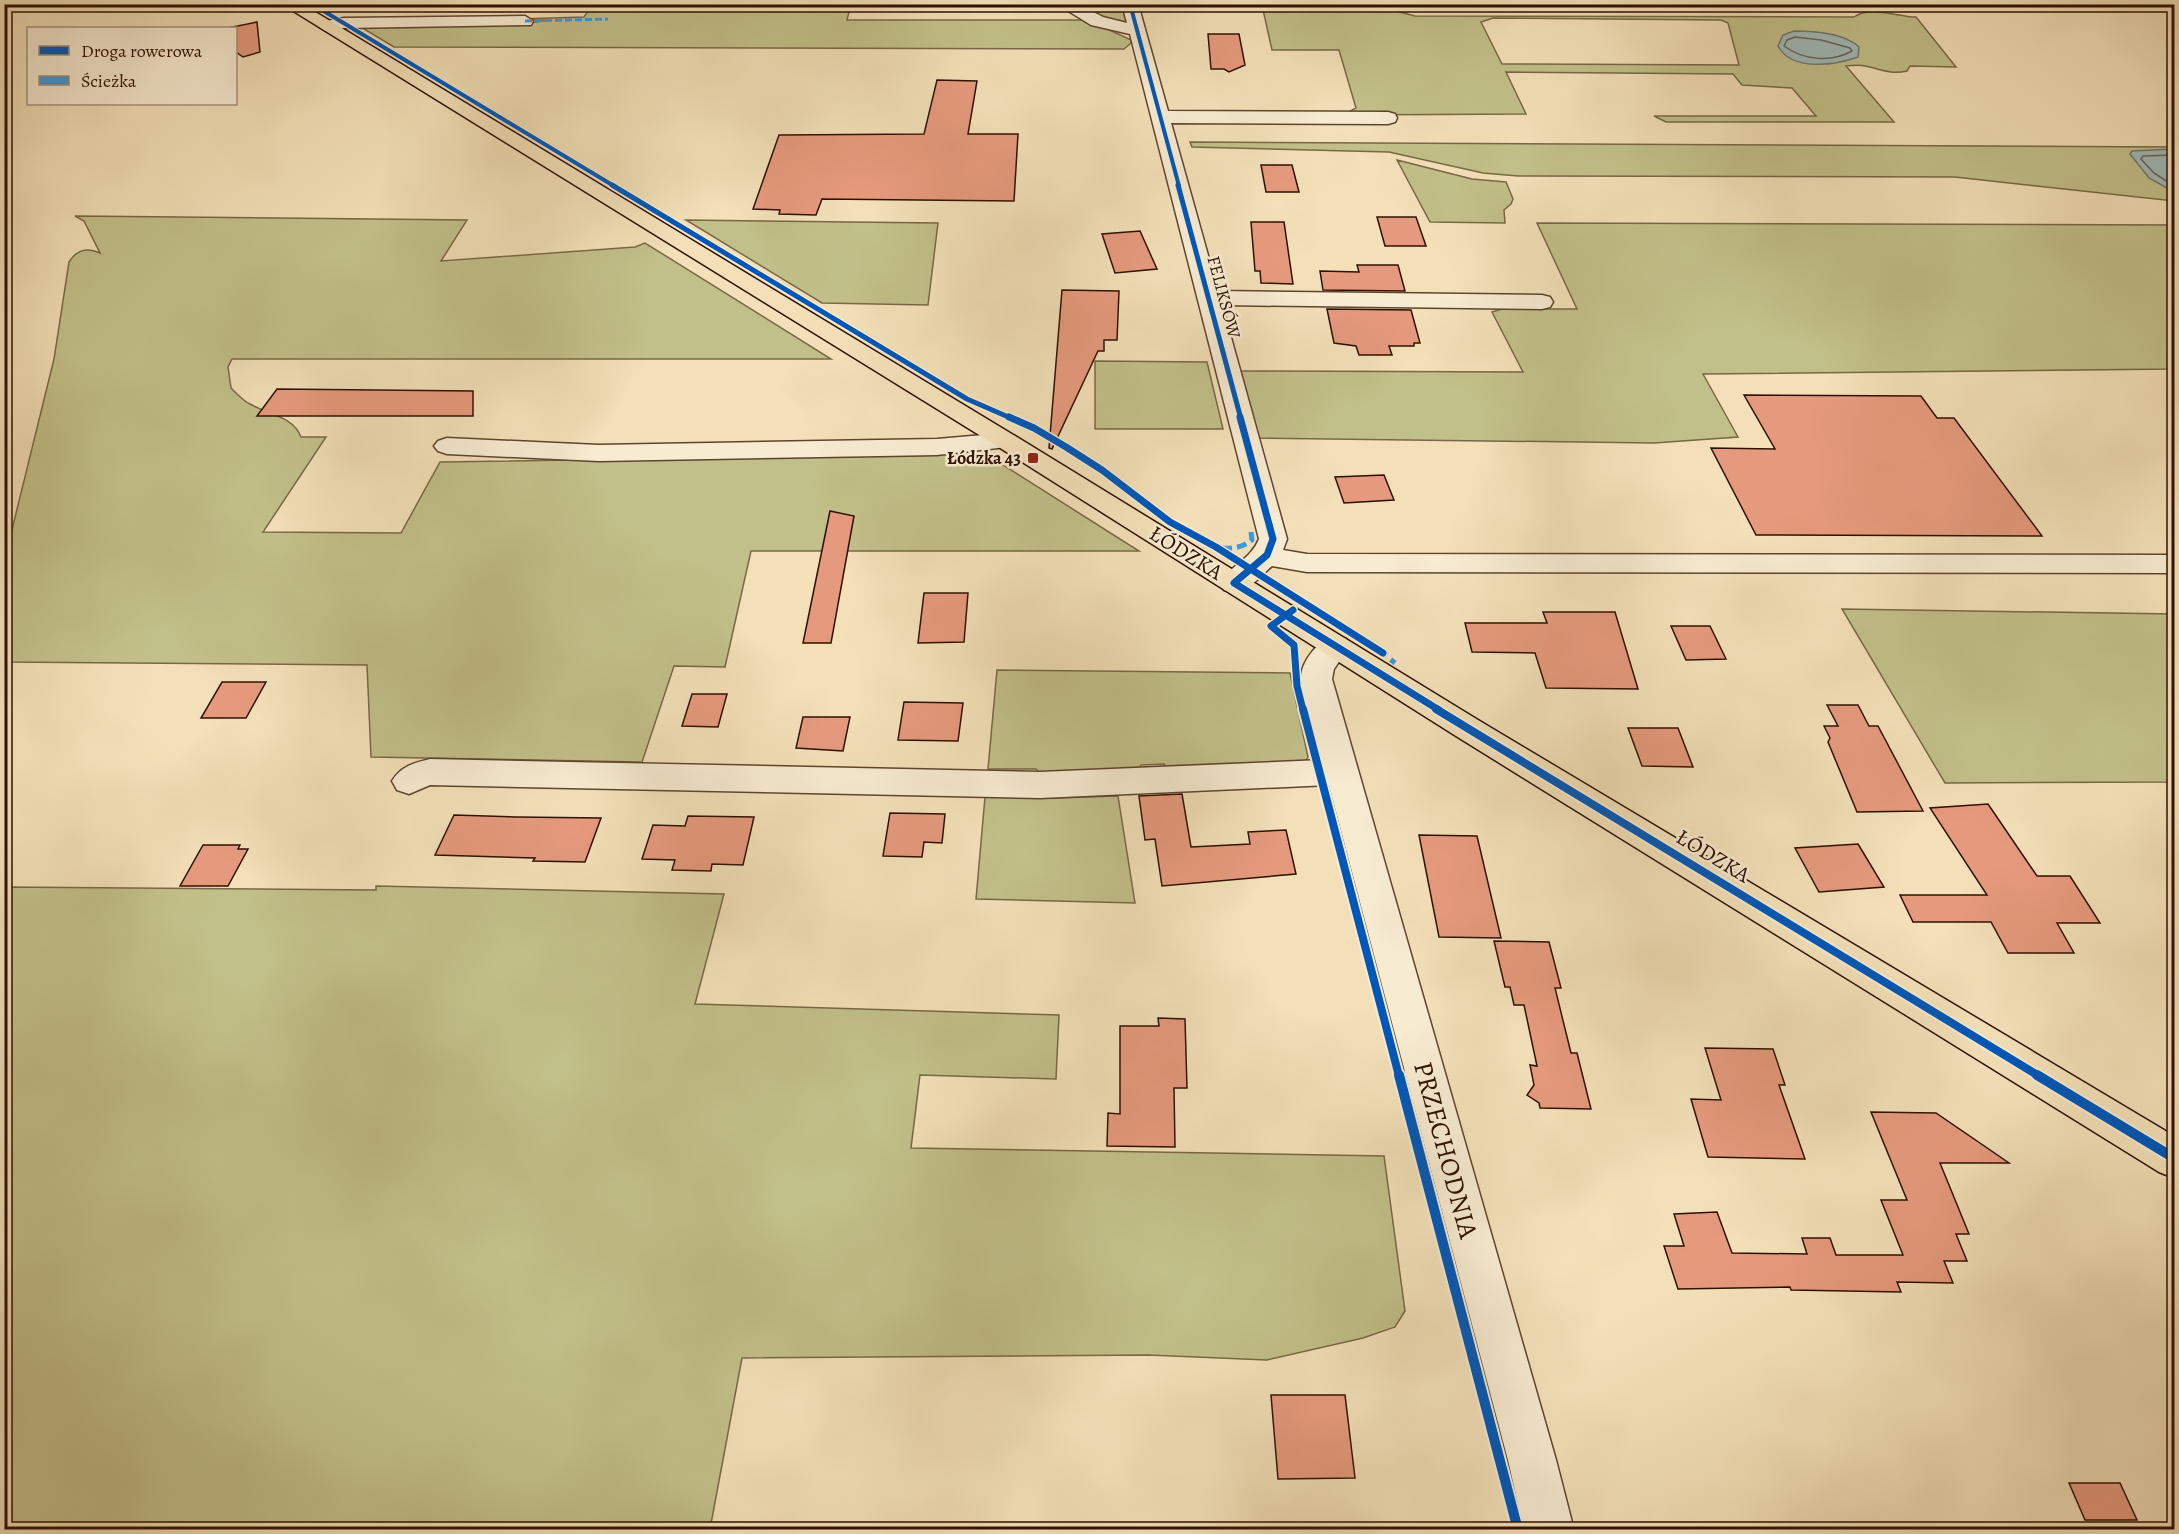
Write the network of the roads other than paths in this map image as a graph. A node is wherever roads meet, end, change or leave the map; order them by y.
1 (290, 4) edge
2 (1065, 4) edge
3 (1130, 4) edge
4 (525, 21) dead end
5 (326, 26) junction
6 (1137, 31) junction
7 (1160, 117) junction
8 (1388, 118) dead end
9 (1208, 298) junction
10 (1542, 302) dead end
11 (1006, 441) junction
12 (447, 446) dead end
13 (1267, 555) junction
14 (2175, 564) edge
15 (1234, 583) junction
16 (1335, 646) junction
17 (1342, 772) junction
18 (409, 781) dead end
19 (2175, 1158) edge
20 (1549, 1530) edge

1 - 5 main road, ŁÓDZKA
2 - 6 street
3 - 6 street, FELIKSÓW
4 - 5 street
5 - 11 main road, ŁÓDZKA
6 - 7 street, FELIKSÓW
7 - 8 street
7 - 9 street, FELIKSÓW
9 - 10 street
9 - 13 street, FELIKSÓW
11 - 12 street
11 - 15 main road, ŁÓDZKA
13 - 14 street
13 - 15 street
15 - 16 main road, ŁÓDZKA
16 - 17 street, PRZECHODNIA
16 - 19 main road, ŁÓDZKA
17 - 18 street
17 - 20 street, PRZECHODNIA

